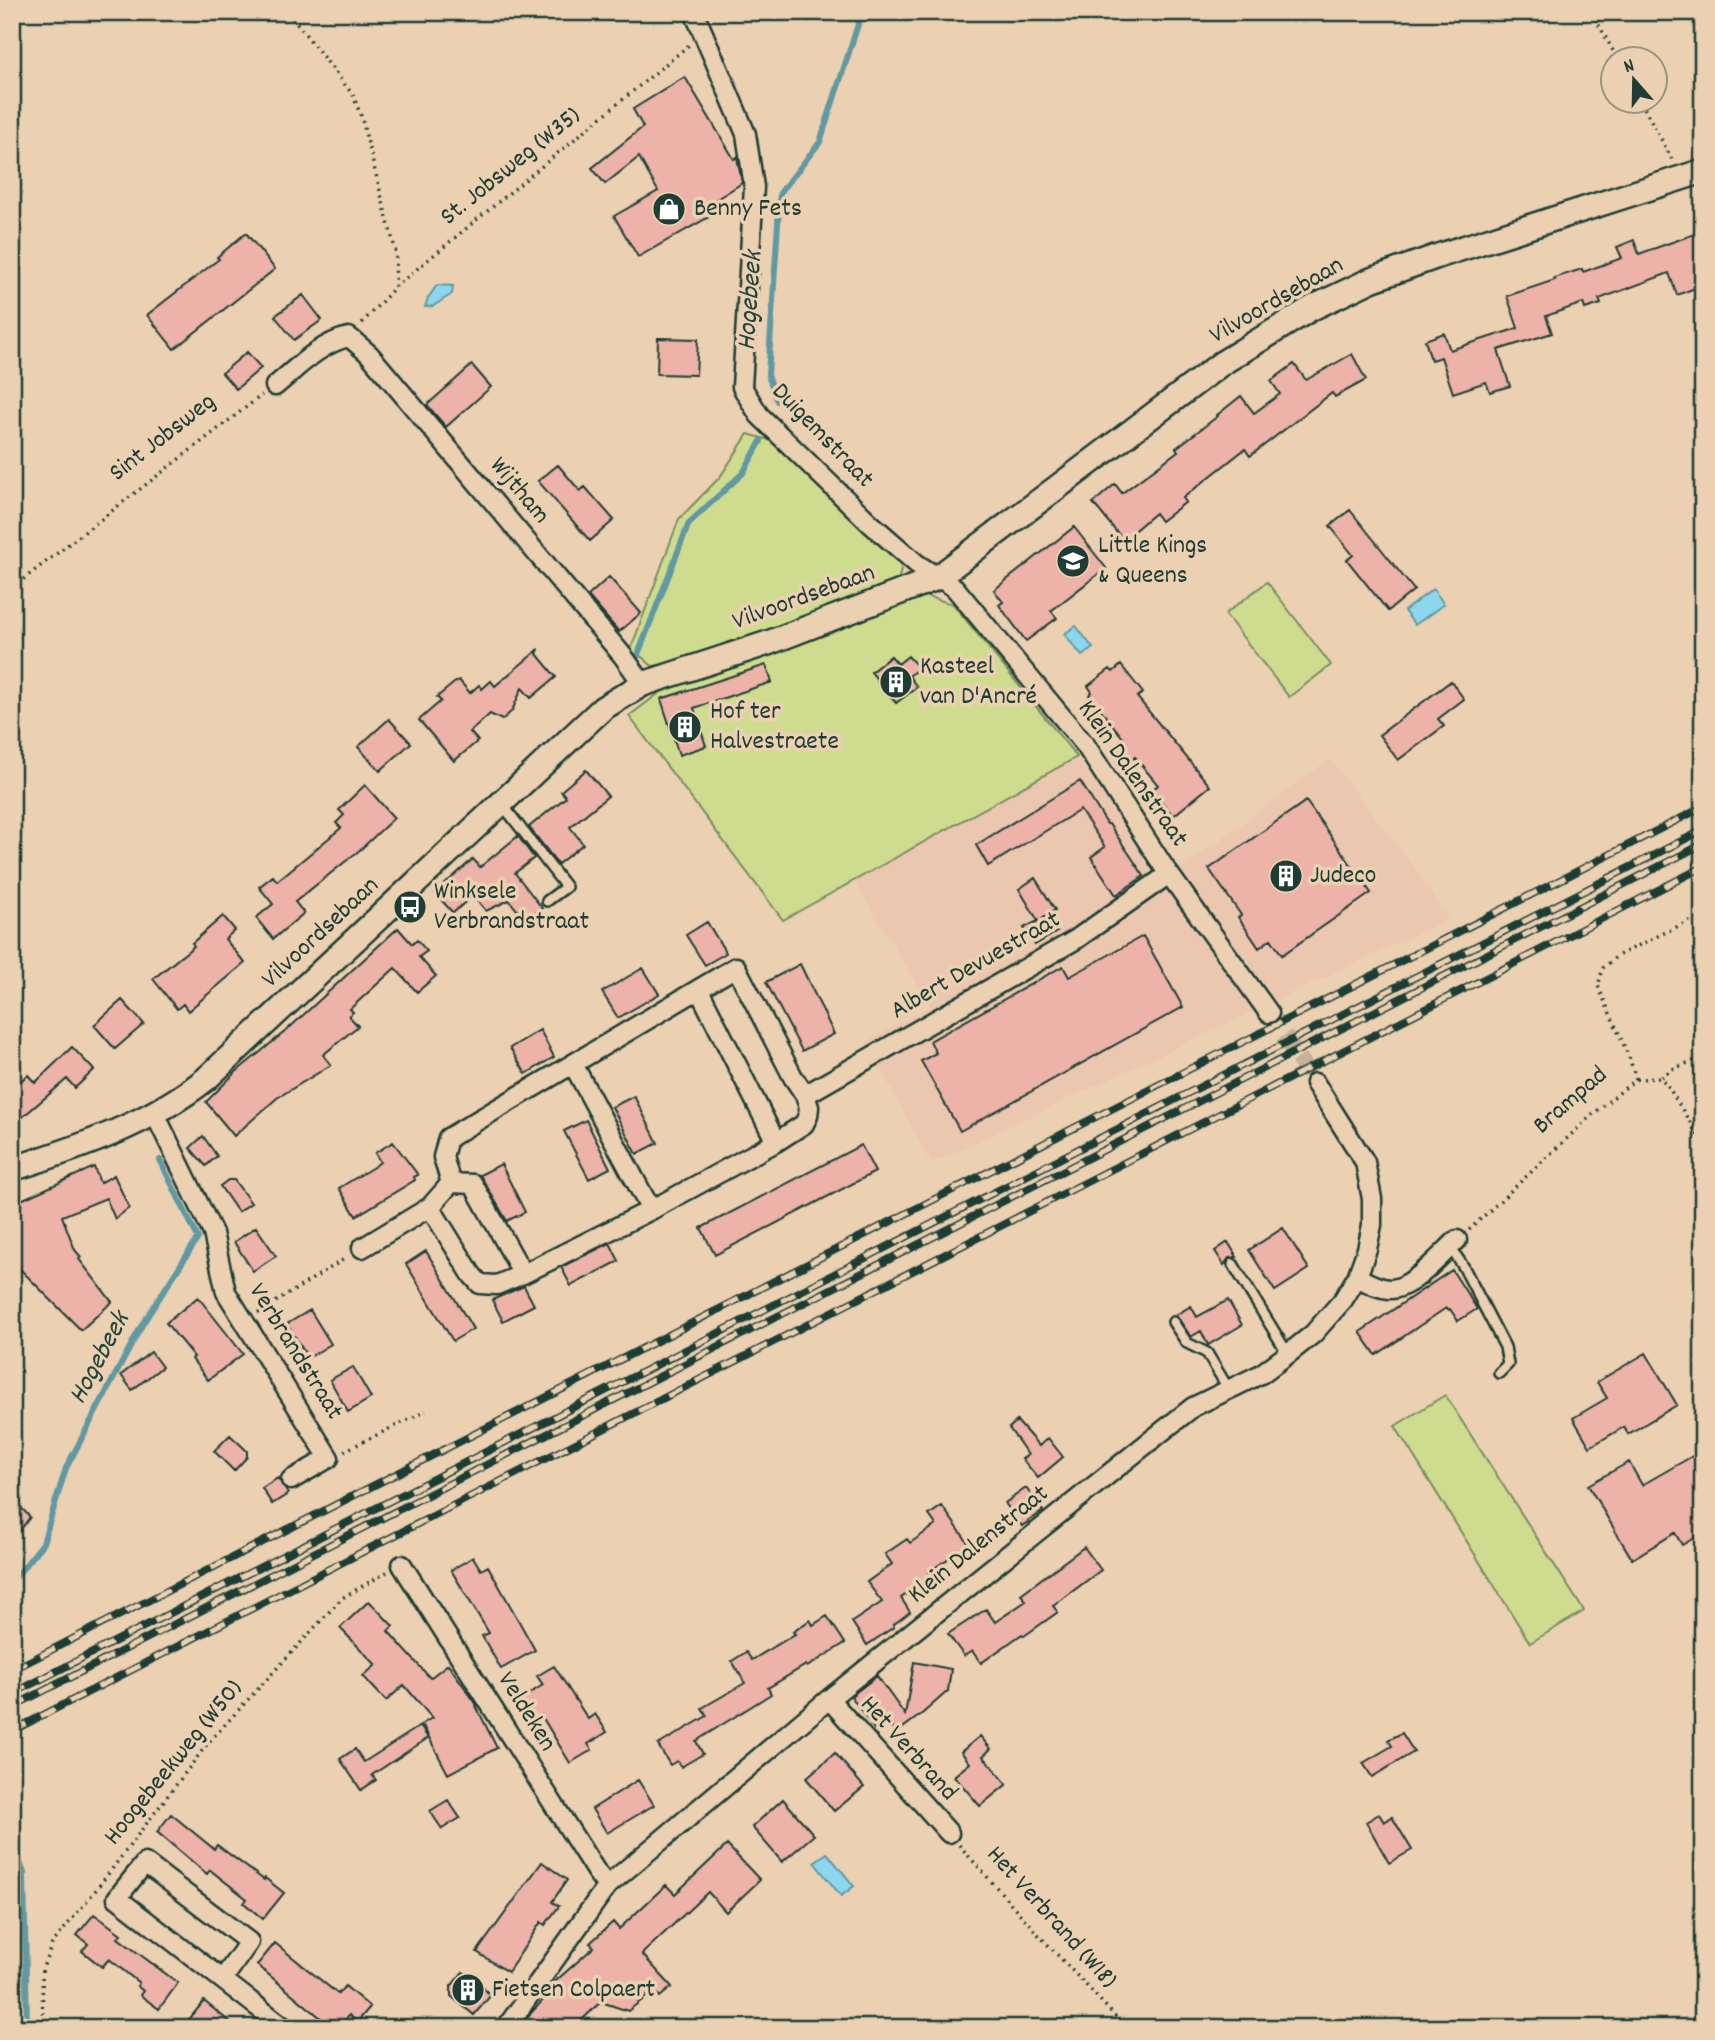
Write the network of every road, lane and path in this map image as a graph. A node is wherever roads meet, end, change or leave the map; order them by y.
1 (288, 12) edge
2 (694, 12) edge
3 (1592, 12) edge
4 (704, 33) junction
5 (1610, 46) edge
6 (1651, 116) edge
7 (1693, 174) edge
8 (395, 287) junction
9 (349, 337) junction
10 (275, 386) joint
11 (937, 578) junction
12 (12, 588) edge
13 (643, 684) junction
14 (502, 804) junction
15 (1169, 874) junction
16 (547, 901) dead end
17 (1703, 914) edge
18 (699, 990) junction
19 (1269, 1013) tunnel mouth
20 (1703, 1057) edge
21 (573, 1064) junction
22 (1660, 1078) junction
23 (1636, 1079) junction
24 (1315, 1083) tunnel mouth
25 (805, 1095) junction
26 (155, 1114) junction
27 (776, 1142) junction
28 (1703, 1144) edge
29 (12, 1169) edge
30 (451, 1183) junction
31 (430, 1207) junction
32 (651, 1210) junction
33 (1454, 1243) junction
34 (362, 1248) joint
35 (1233, 1264) dead end
36 (523, 1274) junction
37 (1357, 1277) junction
38 (244, 1321) junction
39 (1173, 1322) dead end
40 (1288, 1354) junction
41 (1499, 1373) dead end
42 (1229, 1390) junction
43 (426, 1411) dead end
44 (329, 1458) junction
45 (290, 1480) dead end
46 (402, 1564) joint
47 (829, 1699) junction
48 (949, 1833) joint
49 (607, 1886) junction
50 (223, 1979) junction
51 (43, 2028) edge
52 (285, 2028) edge
53 (506, 2028) edge
54 (1126, 2028) edge

1 - 8 path
2 - 4 street, Duigemstraat
3 - 5 path
4 - 8 path, St. Jobsweg (W35)
4 - 11 street, Duigemstraat
6 - 7 path
7 - 11 street, Vilvoordsebaan
8 - 9 path, St. Jobsweg (W35)
9 - 10 street
9 - 13 street, Wijtham
10 - 12 path, Sint Jobsweg
11 - 13 street, Vilvoordsebaan
11 - 15 street, Klein Dalenstraat
13 - 14 street, Vilvoordsebaan
14 - 16 lane
14 - 26 street, Vilvoordsebaan
15 - 19 street, Klein Dalenstraat
15 - 25 street, Albert Devuestraat
17 - 23 path, Brampad
18 - 21 street
18 - 25 street
18 - 27 street
20 - 22 path
21 - 30 street
21 - 32 street
22 - 23 path
22 - 28 path
23 - 33 path, Brampad
24 - 37 street, Klein Dalenstraat
25 - 27 street
26 - 29 street, Vilvoordsebaan
26 - 38 street, Verbrandstraat
27 - 32 street
30 - 31 street
30 - 36 street
31 - 34 street
31 - 36 street
32 - 36 street
33 - 37 street
33 - 41 lane
34 - 38 path
35 - 40 lane
37 - 40 street, Klein Dalenstraat
38 - 44 street, Verbrandstraat
39 - 42 lane
40 - 42 street, Klein Dalenstraat
42 - 47 street, Klein Dalenstraat
43 - 44 path
44 - 45 street, Verbrandstraat
46 - 49 street, Veldeken
46 - 51 path, Hoogebeekweg (W50)
47 - 48 street, Het Verbrand
47 - 49 street, Klein Dalenstraat
48 - 54 path, Het Verbrand (W18)
49 - 53 street, Klein Dalenstraat
50 - 50 street
50 - 52 street

